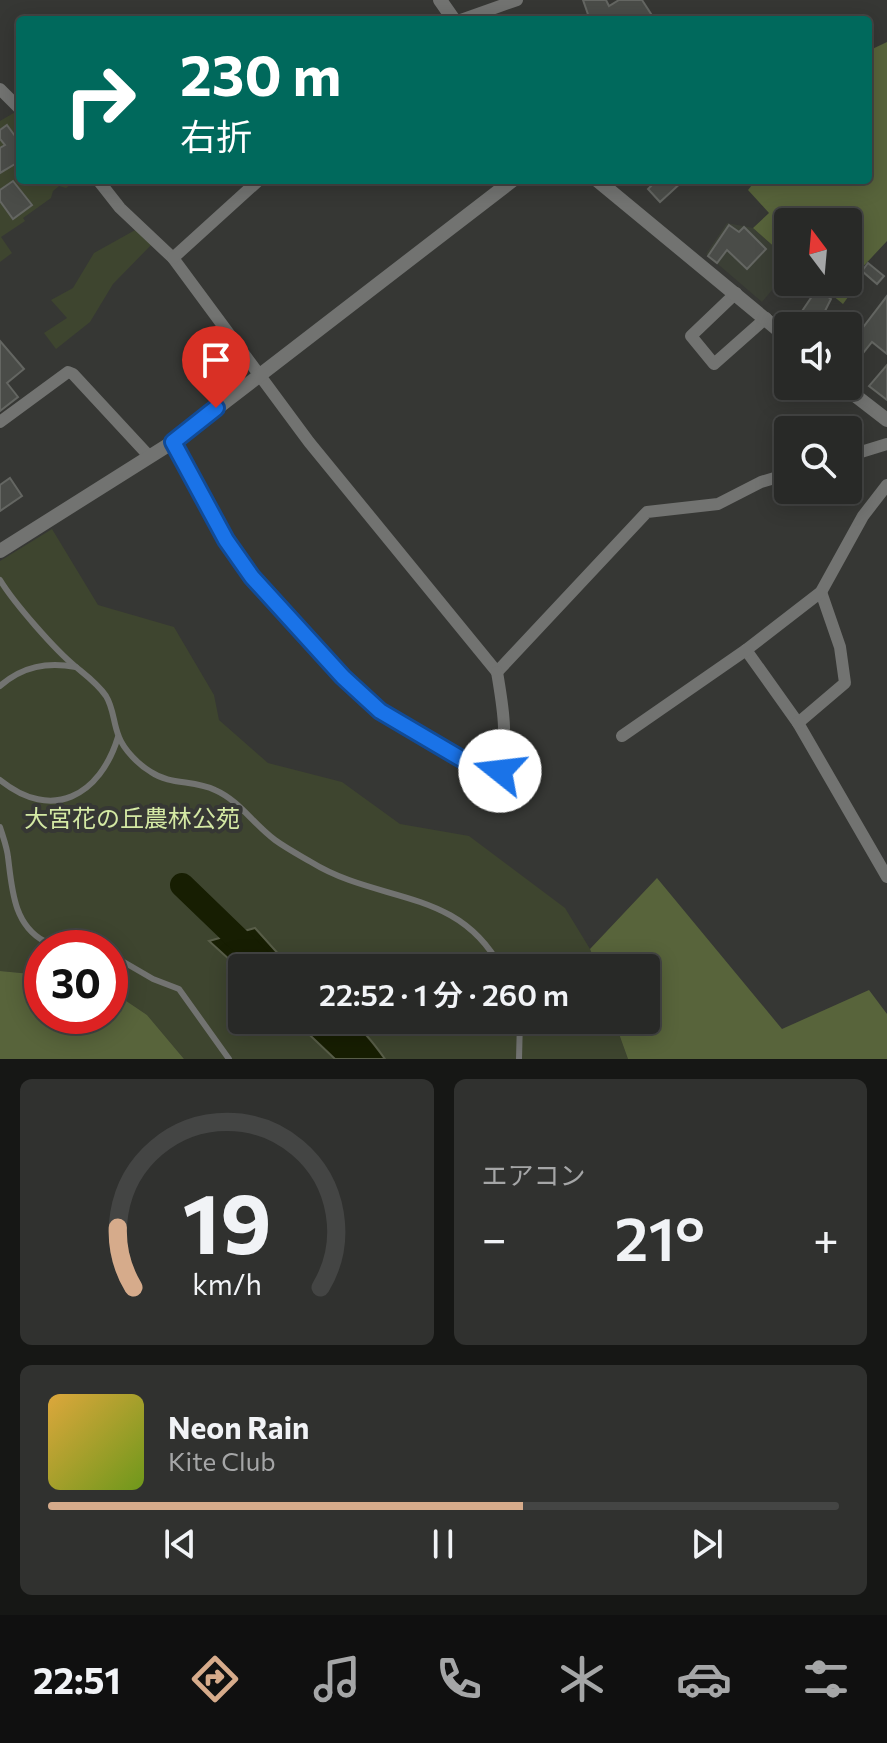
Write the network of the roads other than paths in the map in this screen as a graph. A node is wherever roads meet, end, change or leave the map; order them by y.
1 (517, 0) edge
2 (472, 16) edge
3 (0, 89) edge
4 (16, 105) edge
5 (101, 184) edge
6 (255, 184) edge
7 (508, 184) edge
8 (602, 184) edge
9 (173, 258) junction
10 (736, 293) junction
11 (766, 318) junction
12 (774, 325) edge
13 (259, 375) junction
14 (861, 400) edge
15 (887, 420) edge
16 (0, 422) edge
17 (173, 442) junction
18 (887, 444) edge
19 (862, 452) edge
20 (149, 456) junction
21 (774, 478) edge
22 (887, 485) edge
23 (0, 551) edge
24 (0, 580) edge
25 (821, 592) junction
26 (746, 650) junction
27 (76, 667) junction
28 (497, 672) junction
29 (0, 686) edge
30 (798, 723) junction
31 (622, 736) dead end
32 (119, 737) junction
33 (0, 780) edge
34 (0, 827) edge
35 (887, 877) edge
36 (33, 930) edge
37 (493, 954) edge
38 (128, 964) edge
39 (520, 1034) edge
40 (229, 1059) edge
41 (519, 1059) edge

1 - 2 street
3 - 4 street
5 - 9 street
6 - 9 street
7 - 13 street
8 - 10 street
9 - 13 street
10 - 11 street
10 - 11 street
11 - 12 street
13 - 17 street
13 - 28 street
14 - 15 street
16 - 20 street
17 - 20 street
17 - 28 street
18 - 19 street
20 - 23 street
21 - 28 street
22 - 25 street
24 - 27 lane
25 - 26 street
25 - 30 street
26 - 30 street
26 - 31 street
27 - 29 lane
27 - 32 lane
30 - 35 street
32 - 33 lane
32 - 37 lane
34 - 36 lane
38 - 40 lane
39 - 41 lane

